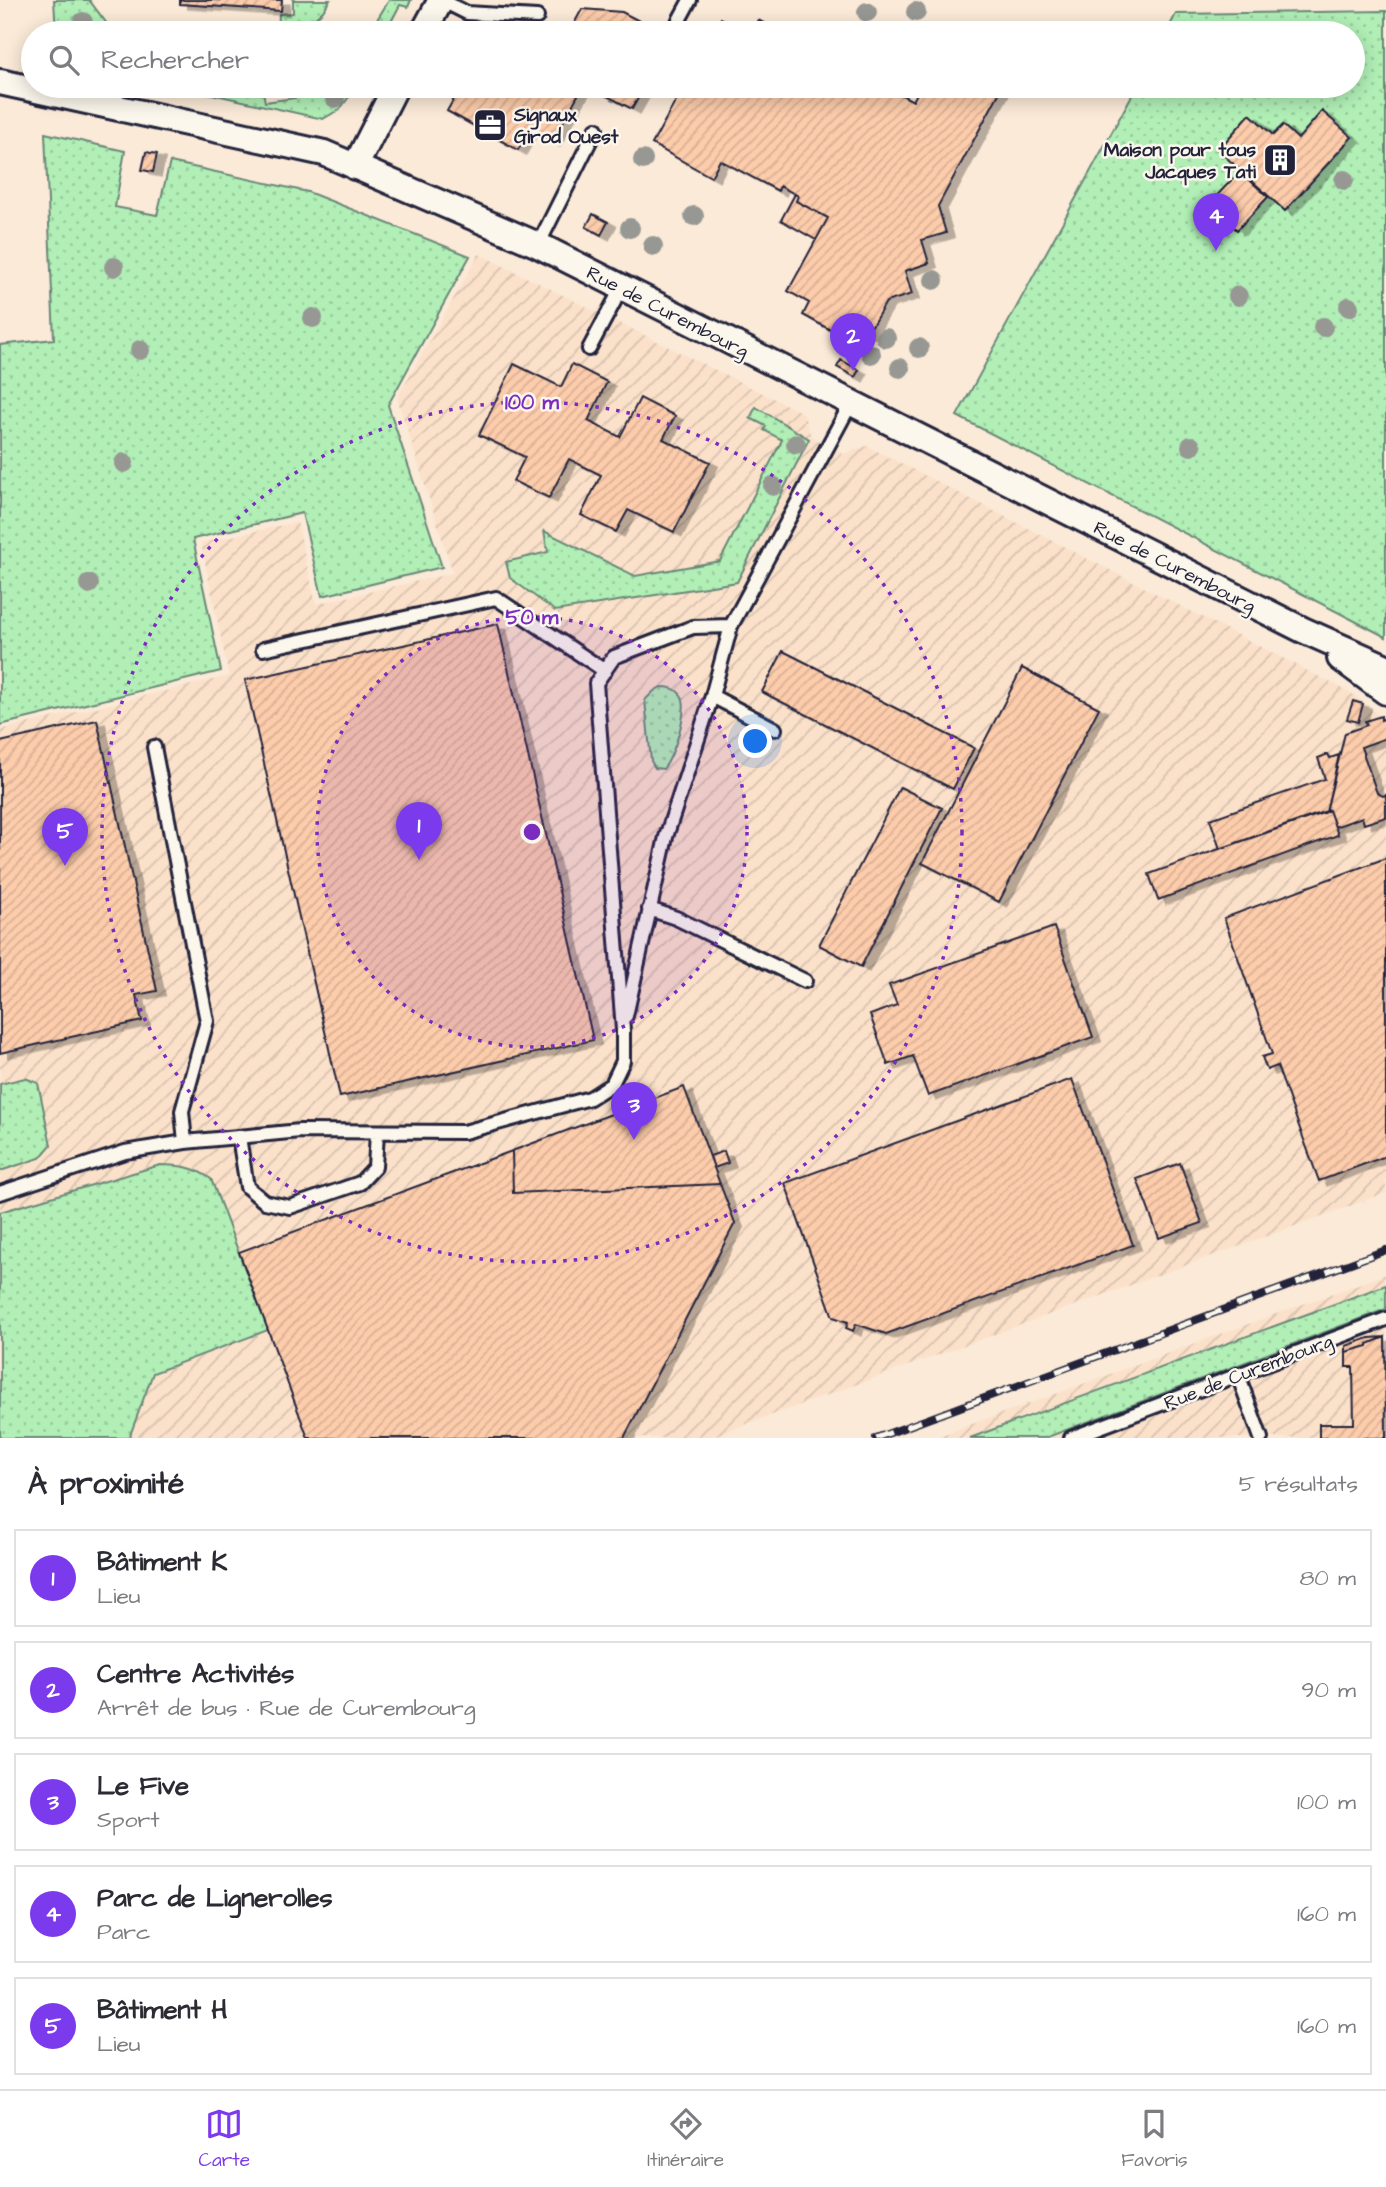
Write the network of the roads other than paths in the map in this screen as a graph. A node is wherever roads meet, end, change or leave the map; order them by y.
1 (441, 0) edge
2 (690, 0) edge
3 (537, 18) dead end
4 (430, 21) edge
5 (679, 21) edge
6 (0, 82) edge
7 (21, 87) edge
8 (73, 98) edge
9 (390, 98) edge
10 (596, 130) dead end
11 (355, 166) junction
12 (538, 245) junction
13 (622, 287) junction
14 (589, 349) dead end
15 (850, 402) junction
16 (731, 626) junction
17 (1303, 631) junction
18 (263, 649) dead end
19 (1386, 667) edge
20 (605, 671) junction
21 (1386, 692) edge
22 (712, 696) junction
23 (775, 729) dead end
24 (154, 747) dead end
25 (649, 909) junction
26 (805, 981) dead end
27 (623, 1030) junction
28 (377, 1132) junction
29 (239, 1136) junction
30 (185, 1142) junction
31 (0, 1193) edge
32 (1386, 1319) edge
33 (1238, 1375) junction
34 (1071, 1438) edge
35 (1261, 1438) edge

1 - 3 lane
1 - 4 street
2 - 5 lane
6 - 7 street, Rue de Curembourg
8 - 11 street, Rue de Curembourg
9 - 11 street
10 - 12 lane
11 - 12 street, Rue de Curembourg
12 - 13 street, Rue de Curembourg
13 - 14 lane
13 - 15 street, Rue de Curembourg
15 - 16 lane
15 - 17 street, Rue de Curembourg
16 - 20 lane
16 - 22 lane
17 - 19 street, Rue de Curembourg
17 - 21 street, Rue de Curembourg
18 - 20 lane
20 - 27 lane
22 - 23 lane
22 - 25 lane
24 - 30 lane
25 - 26 lane
25 - 27 lane
27 - 28 lane
28 - 29 lane
28 - 29 lane
29 - 30 lane
30 - 31 lane
32 - 33 lane, Rue de Curembourg
33 - 34 lane, Rue de Curembourg
33 - 35 lane

